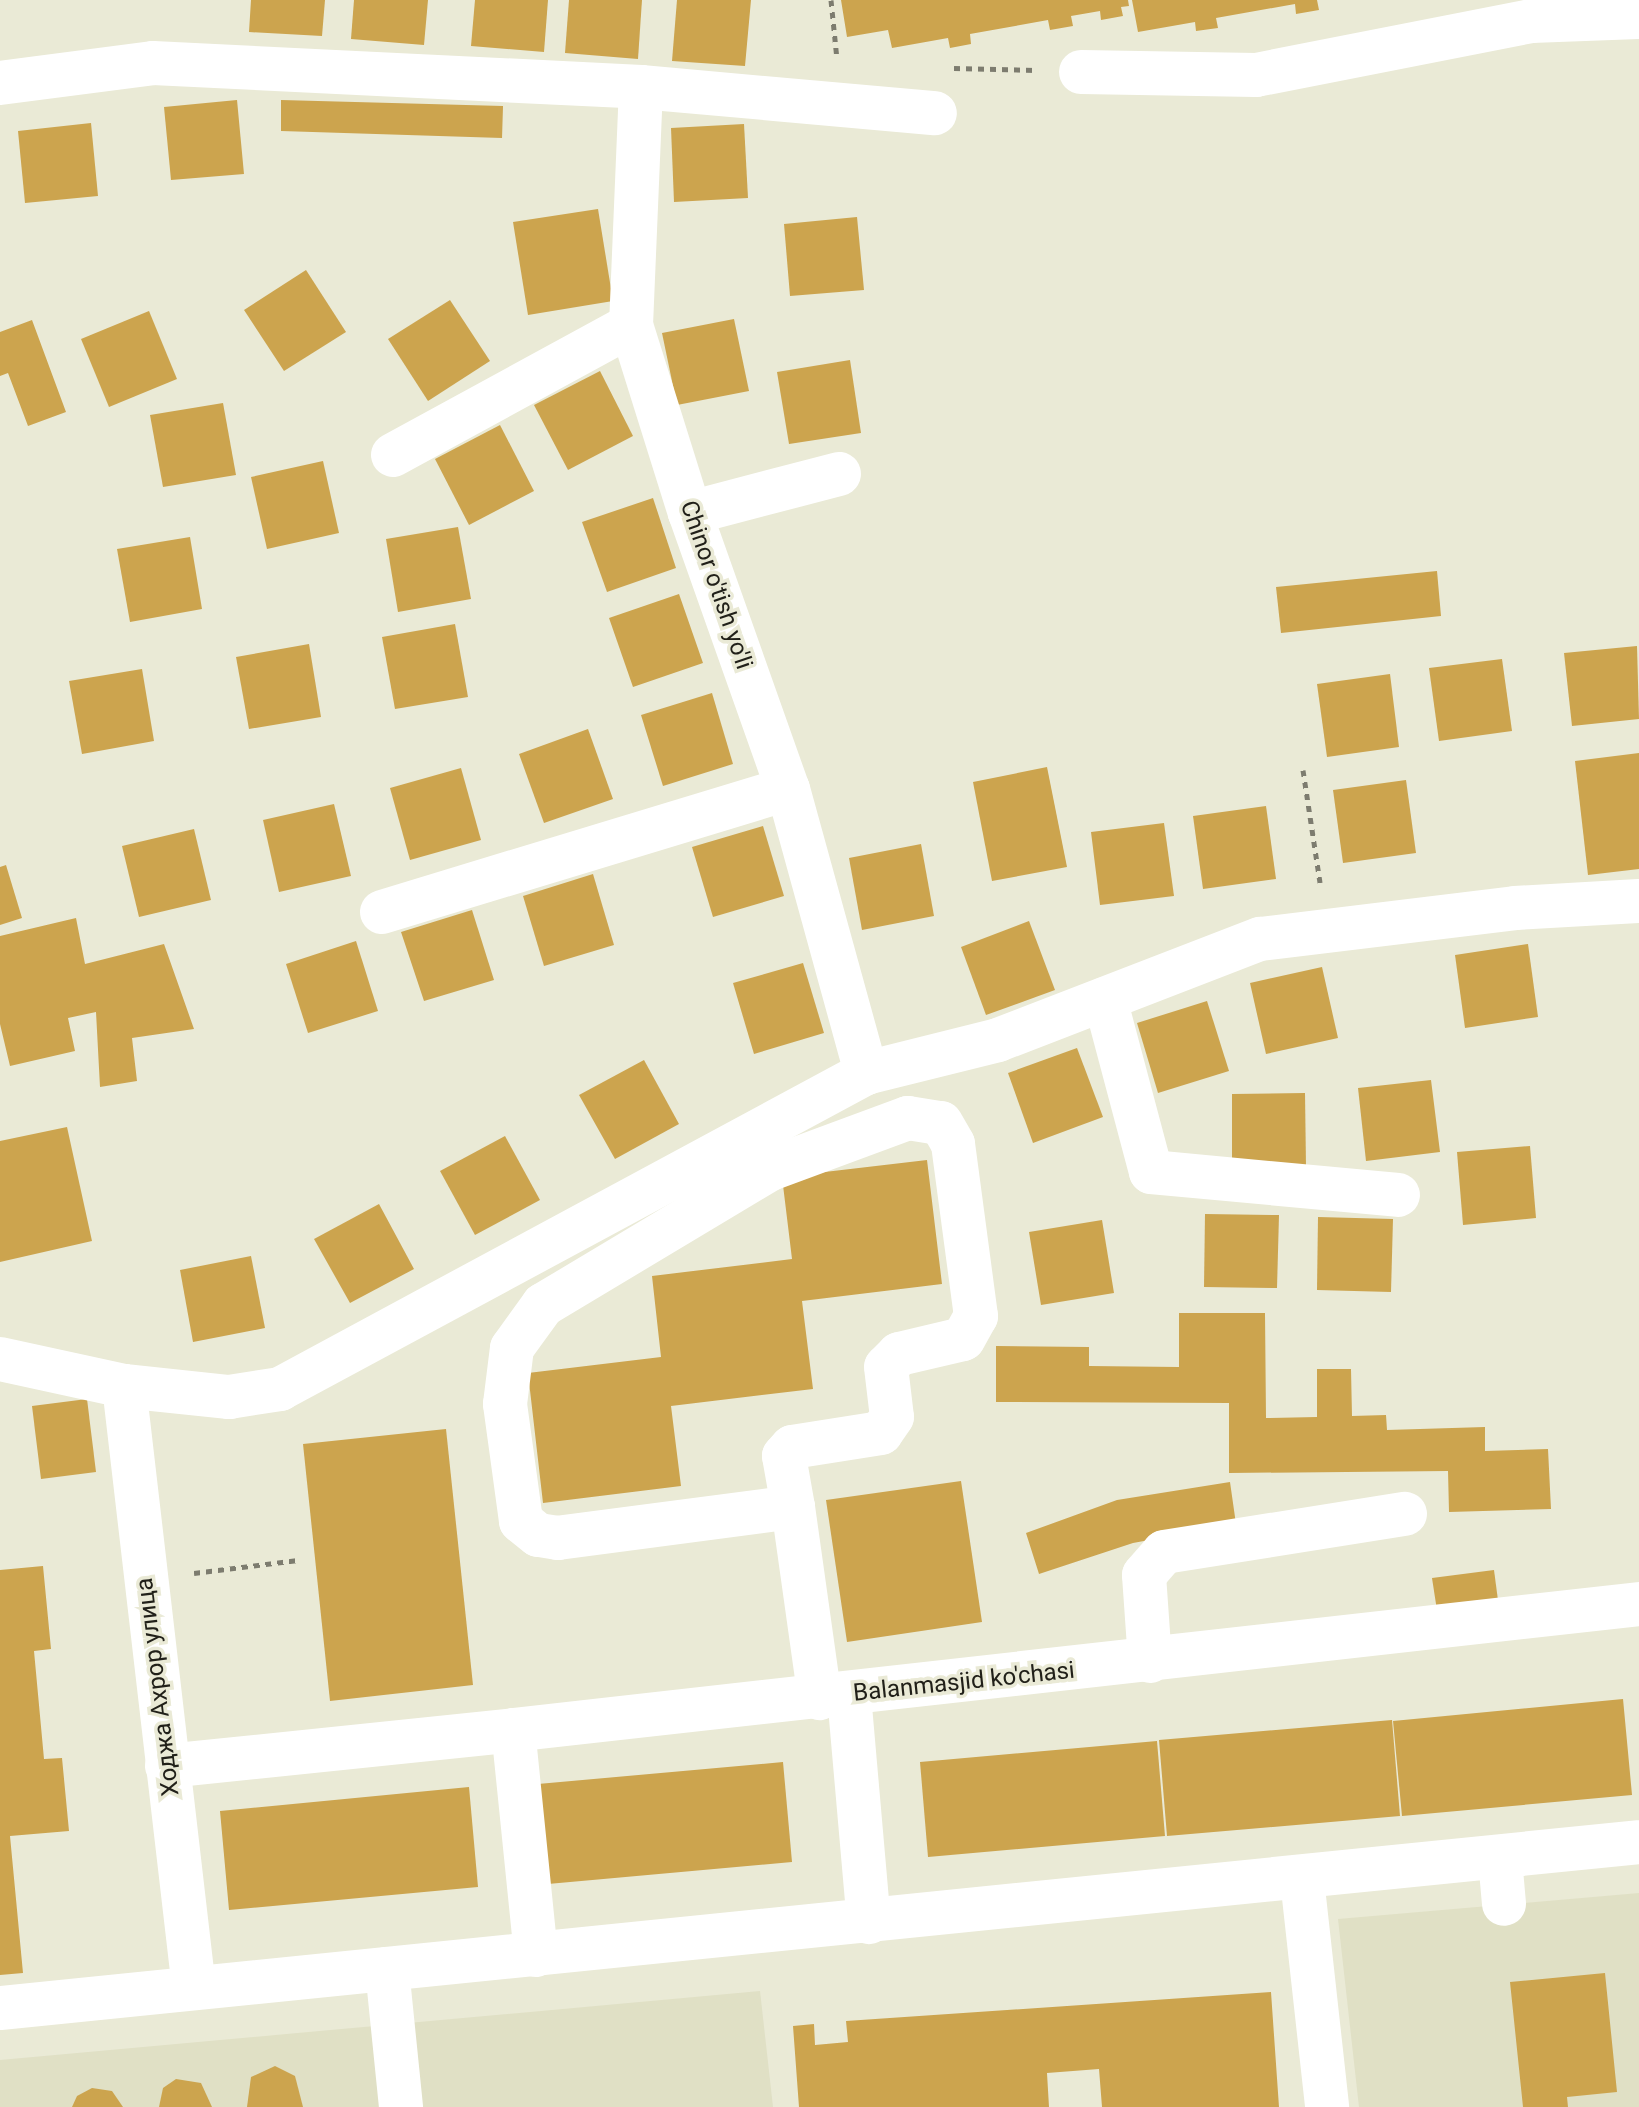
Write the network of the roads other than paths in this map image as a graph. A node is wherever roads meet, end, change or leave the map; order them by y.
1 (1639, 17) edge
2 (1081, 72) road end
3 (0, 83) edge
4 (641, 87) junction
5 (935, 113) dead end
6 (631, 325) junction
7 (393, 455) dead end
8 (839, 474) dead end
9 (690, 513) junction
10 (788, 789) junction
11 (1639, 901) edge
12 (382, 912) dead end
13 (1105, 999) junction
14 (866, 1073) junction
15 (1398, 1195) dead end
16 (0, 1359) edge
17 (124, 1386) junction
18 (793, 1507) junction
19 (1405, 1514) dead end
20 (1639, 1604) edge
21 (1150, 1661) junction
22 (834, 1696) junction
23 (513, 1730) junction
24 (167, 1766) junction
25 (1639, 1842) edge
26 (1500, 1859) junction
27 (1302, 1879) junction
28 (1504, 1904) dead end
29 (869, 1922) junction
30 (536, 1955) junction
31 (387, 1969) junction
32 (194, 1988) junction
33 (0, 2008) edge
34 (401, 2107) edge
35 (1327, 2107) edge

1 - 2 street
3 - 4 street
4 - 5 street
4 - 6 street, Chinor o'tish yo'li
6 - 7 street
6 - 9 street, Chinor o'tish yo'li
8 - 9 street
9 - 10 street, Chinor o'tish yo'li
10 - 12 street
10 - 14 street, Chinor o'tish yo'li
11 - 13 street
13 - 14 street
13 - 15 street
14 - 17 street
16 - 17 street
17 - 24 street, Ходжа Ахрор улица
18 - 18 street
18 - 22 street
19 - 21 street
20 - 21 street, Balanmasjid ko'chasi
21 - 22 street, Balanmasjid ko'chasi
22 - 23 street, Balanmasjid ko'chasi
22 - 29 street
23 - 24 street, Balanmasjid ko'chasi
23 - 30 street
24 - 32 street, Ходжа Ахрор улица
25 - 26 street
26 - 27 street
26 - 28 street
27 - 29 street
27 - 35 street
29 - 30 street
30 - 31 street
31 - 32 street
31 - 34 street
32 - 33 street

